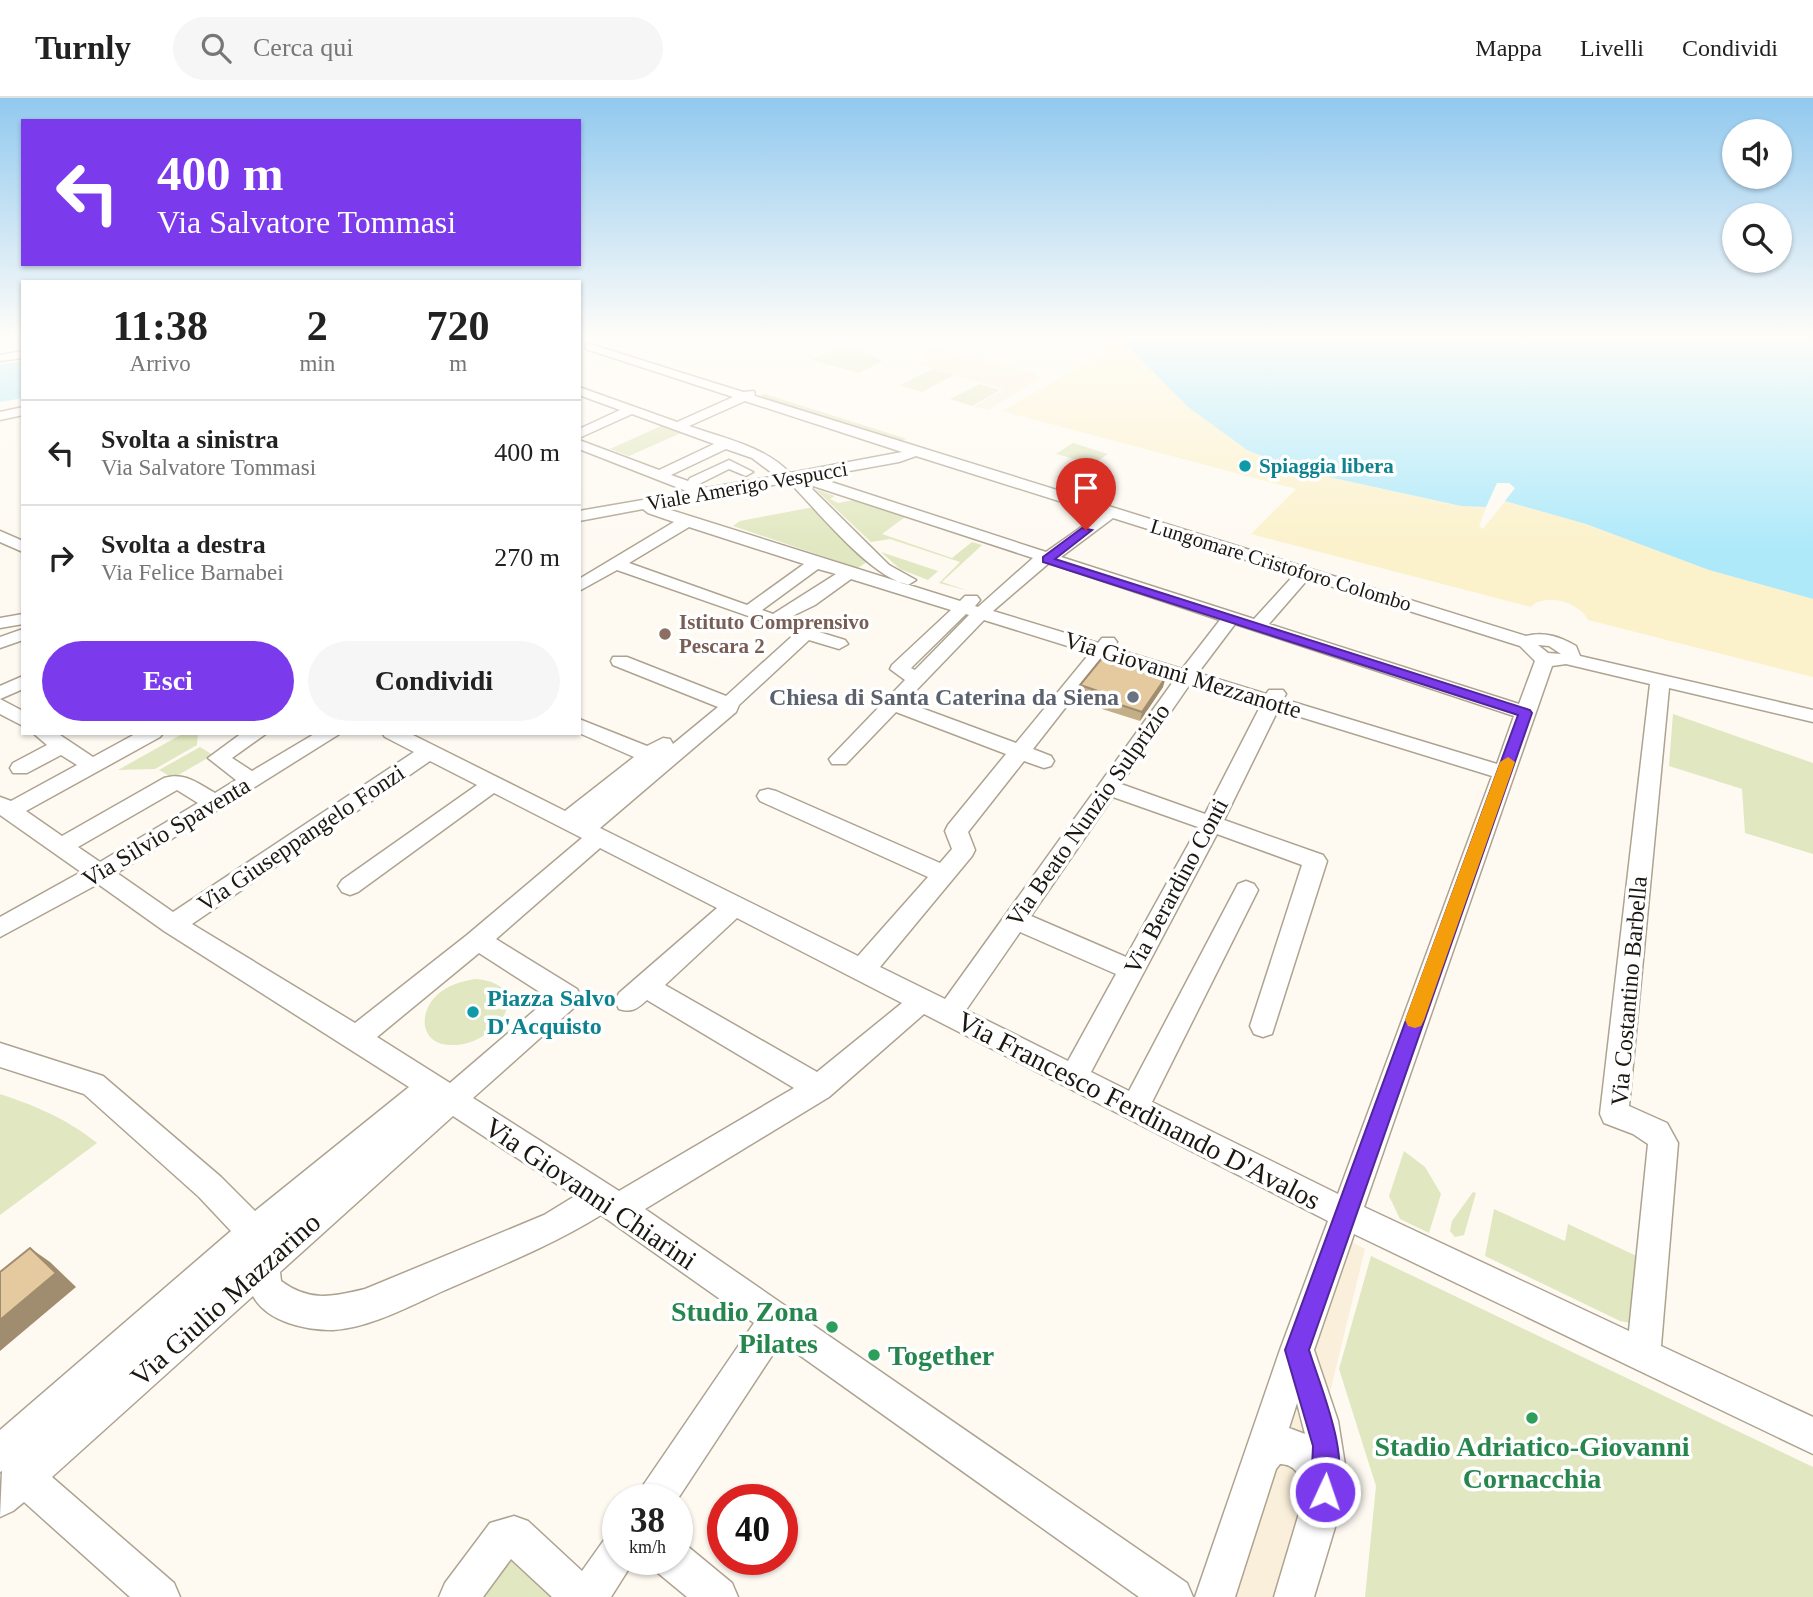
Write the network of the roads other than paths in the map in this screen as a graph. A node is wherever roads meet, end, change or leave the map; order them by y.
1 (628, 409) edge
2 (715, 409) edge
3 (784, 409) edge
4 (810, 409) edge
5 (631, 410) junction
6 (21, 411) edge
7 (0, 416) edge
8 (676, 426) junction
9 (581, 433) edge
10 (725, 444) junction
11 (581, 445) edge
12 (921, 449) junction
13 (775, 466) junction
14 (660, 475) junction
15 (793, 477) junction
16 (696, 486) junction
17 (647, 504) junction
18 (1112, 512) junction
19 (581, 516) edge
20 (687, 521) junction
21 (0, 536) edge
22 (21, 545) edge
23 (0, 549) edge
24 (1045, 559) junction
25 (816, 563) junction
26 (616, 564) junction
27 (883, 568) junction
28 (1305, 573) junction
29 (856, 575) junction
30 (581, 585) edge
31 (976, 606) junction
32 (749, 611) junction
33 (21, 619) edge
34 (1230, 619) junction
35 (0, 623) edge
36 (1257, 627) junction
37 (21, 635) edge
38 (0, 643) edge
39 (839, 644) dead end
40 (1104, 645) junction
41 (1547, 654) junction
42 (621, 661) dead end
43 (1189, 672) junction
44 (1660, 681) junction
45 (21, 683) edge
46 (0, 693) edge
47 (1274, 698) junction
48 (723, 702) junction
49 (892, 704) junction
50 (0, 705) edge
51 (1525, 713) junction
52 (1813, 716) edge
53 (21, 719) edge
54 (581, 726) edge
55 (46, 735) edge
56 (149, 735) edge
57 (254, 735) edge
58 (328, 735) edge
59 (396, 735) edge
60 (62, 746) junction
61 (1019, 751) junction
62 (429, 752) junction
63 (658, 759) junction
64 (839, 759) dead end
65 (1044, 761) dead end
66 (222, 762) junction
67 (92, 766) junction
68 (20, 768) dead end
69 (1505, 769) junction
70 (252, 781) junction
71 (492, 784) junction
72 (183, 785) junction
73 (1108, 787) junction
74 (768, 796) dead end
75 (214, 803) junction
76 (6, 807) edge
77 (1211, 824) junction
78 (582, 829) junction
79 (62, 846) junction
80 (99, 873) junction
81 (943, 874) junction
82 (350, 886) dead end
83 (1246, 890) dead end
84 (734, 906) junction
85 (1014, 919) junction
86 (173, 924) junction
87 (0, 928) edge
88 (475, 943) junction
89 (862, 970) junction
90 (1132, 970) junction
91 (920, 1000) junction
92 (949, 1014) junction
93 (1263, 1026) dead end
94 (356, 1038) junction
95 (0, 1055) edge
96 (1074, 1077) junction
97 (819, 1088) junction
98 (441, 1092) junction
99 (1135, 1108) junction
100 (1663, 1143) joint
101 (610, 1203) junction
102 (1345, 1214) junction
103 (254, 1232) junction
104 (263, 1266) junction
105 (775, 1321) junction
106 (1297, 1350) junction
107 (1643, 1357) junction
108 (1813, 1436) edge
109 (1258, 1466) junction
110 (8, 1476) edge
111 (666, 1484) edge
112 (1325, 1492) junction
113 (603, 1575) edge
114 (691, 1575) edge
115 (160, 1597) edge
116 (459, 1597) edge
117 (581, 1597) edge
118 (587, 1597) edge
119 (718, 1597) edge
120 (1173, 1597) edge
121 (1215, 1597) edge
122 (1294, 1597) edge

1 - 5 street
2 - 8 street
3 - 12 street, Lungomare Cristoforo Colombo
4 - 12 street
5 - 8 street
5 - 9 street
6 - 7 street
8 - 10 street
10 - 13 street
10 - 14 street
11 - 14 street
12 - 15 street, Viale Amerigo Vespucci
12 - 18 street, Lungomare Cristoforo Colombo
13 - 15 street
13 - 16 street
14 - 16 street
15 - 16 street, Viale Amerigo Vespucci
15 - 24 street
15 - 27 street, Via Giovanni Mezzanotte
16 - 17 street, Viale Amerigo Vespucci
17 - 19 street, Viale Amerigo Vespucci
17 - 20 street, Via Giovanni Mezzanotte
18 - 24 street
18 - 28 street, Lungomare Cristoforo Colombo
20 - 25 street, Via Giovanni Mezzanotte
20 - 26 street
21 - 22 street
22 - 23 street
24 - 31 street
24 - 34 street
25 - 29 street, Via Giovanni Mezzanotte
25 - 32 street
26 - 30 street
26 - 32 street
27 - 29 street
27 - 31 street, Via Giovanni Mezzanotte
28 - 36 street
28 - 41 street, Lungomare Cristoforo Colombo
29 - 31 street, Via Giovanni Mezzanotte
29 - 32 street
31 - 40 street, Via Giovanni Mezzanotte
31 - 49 street
33 - 35 street
34 - 36 street
34 - 43 street, Via Beato Nunzio Sulprizio
36 - 51 street
37 - 38 street
39 - 48 street
40 - 43 street, Via Giovanni Mezzanotte
40 - 61 street
41 - 44 street, Lungomare Cristoforo Colombo
41 - 51 street
42 - 48 street
43 - 47 street, Via Giovanni Mezzanotte
43 - 73 street, Via Beato Nunzio Sulprizio
44 - 52 street, Lungomare Cristoforo Colombo
44 - 100 street, Via Costantino Barbella
45 - 46 street
47 - 69 street, Via Giovanni Mezzanotte
47 - 77 street, Via Berardino Conti
48 - 63 street
49 - 61 street
49 - 64 street
50 - 53 street
51 - 69 street
54 - 63 street
55 - 60 street
56 - 67 street
57 - 66 street
58 - 70 street, Via Silvio Spaventa
59 - 62 street, Via Francesco Ferdinando D'Avalos
60 - 67 street
60 - 68 street
61 - 65 street
61 - 81 street
62 - 71 street, Via Francesco Ferdinando D'Avalos
62 - 86 street, Via Giuseppangelo Fonzi
63 - 78 street
66 - 70 street
66 - 72 street
67 - 76 street
69 - 102 street
70 - 75 street, Via Silvio Spaventa
71 - 78 street, Via Francesco Ferdinando D'Avalos
71 - 82 street
72 - 75 street
72 - 79 street
73 - 77 street
73 - 85 street, Via Beato Nunzio Sulprizio
74 - 81 street
75 - 80 street, Via Silvio Spaventa
76 - 79 street, Via Giovanni Chiarini
77 - 90 street, Via Berardino Conti
77 - 93 street
78 - 84 street, Via Francesco Ferdinando D'Avalos
78 - 88 street
79 - 80 street, Via Giovanni Chiarini
80 - 86 street, Via Giovanni Chiarini
80 - 87 street, Via Silvio Spaventa
81 - 89 street
83 - 99 street
84 - 89 street, Via Francesco Ferdinando D'Avalos
84 - 97 street
85 - 90 street
85 - 92 street, Via Beato Nunzio Sulprizio
86 - 94 street, Via Giovanni Chiarini
88 - 94 street
88 - 98 street
89 - 91 street, Via Francesco Ferdinando D'Avalos
90 - 96 street, Via Berardino Conti
91 - 92 street, Via Francesco Ferdinando D'Avalos
91 - 97 street
92 - 96 street, Via Francesco Ferdinando D'Avalos
94 - 98 street, Via Giovanni Chiarini
95 - 103 street
96 - 99 street, Via Francesco Ferdinando D'Avalos
97 - 101 street
98 - 101 street, Via Giovanni Chiarini
98 - 103 street, Via Giulio Mazzarino
98 - 104 street, Via Giulio Mazzarino
99 - 102 street, Via Francesco Ferdinando D'Avalos
100 - 107 street, Via Costantino Barbella
101 - 104 street
101 - 105 street, Via Giovanni Chiarini
102 - 106 street
102 - 107 street, Via Francesco Ferdinando D'Avalos
103 - 104 street
103 - 110 street, Via Giulio Mazzarino
104 - 110 street, Via Giulio Mazzarino
105 - 111 street
105 - 120 street, Via Giovanni Chiarini
106 - 109 street
106 - 112 street
107 - 108 street, Via Francesco Ferdinando D'Avalos
109 - 112 street
109 - 121 street
110 - 115 street
112 - 122 street
113 - 118 street
114 - 119 street
116 - 117 street

